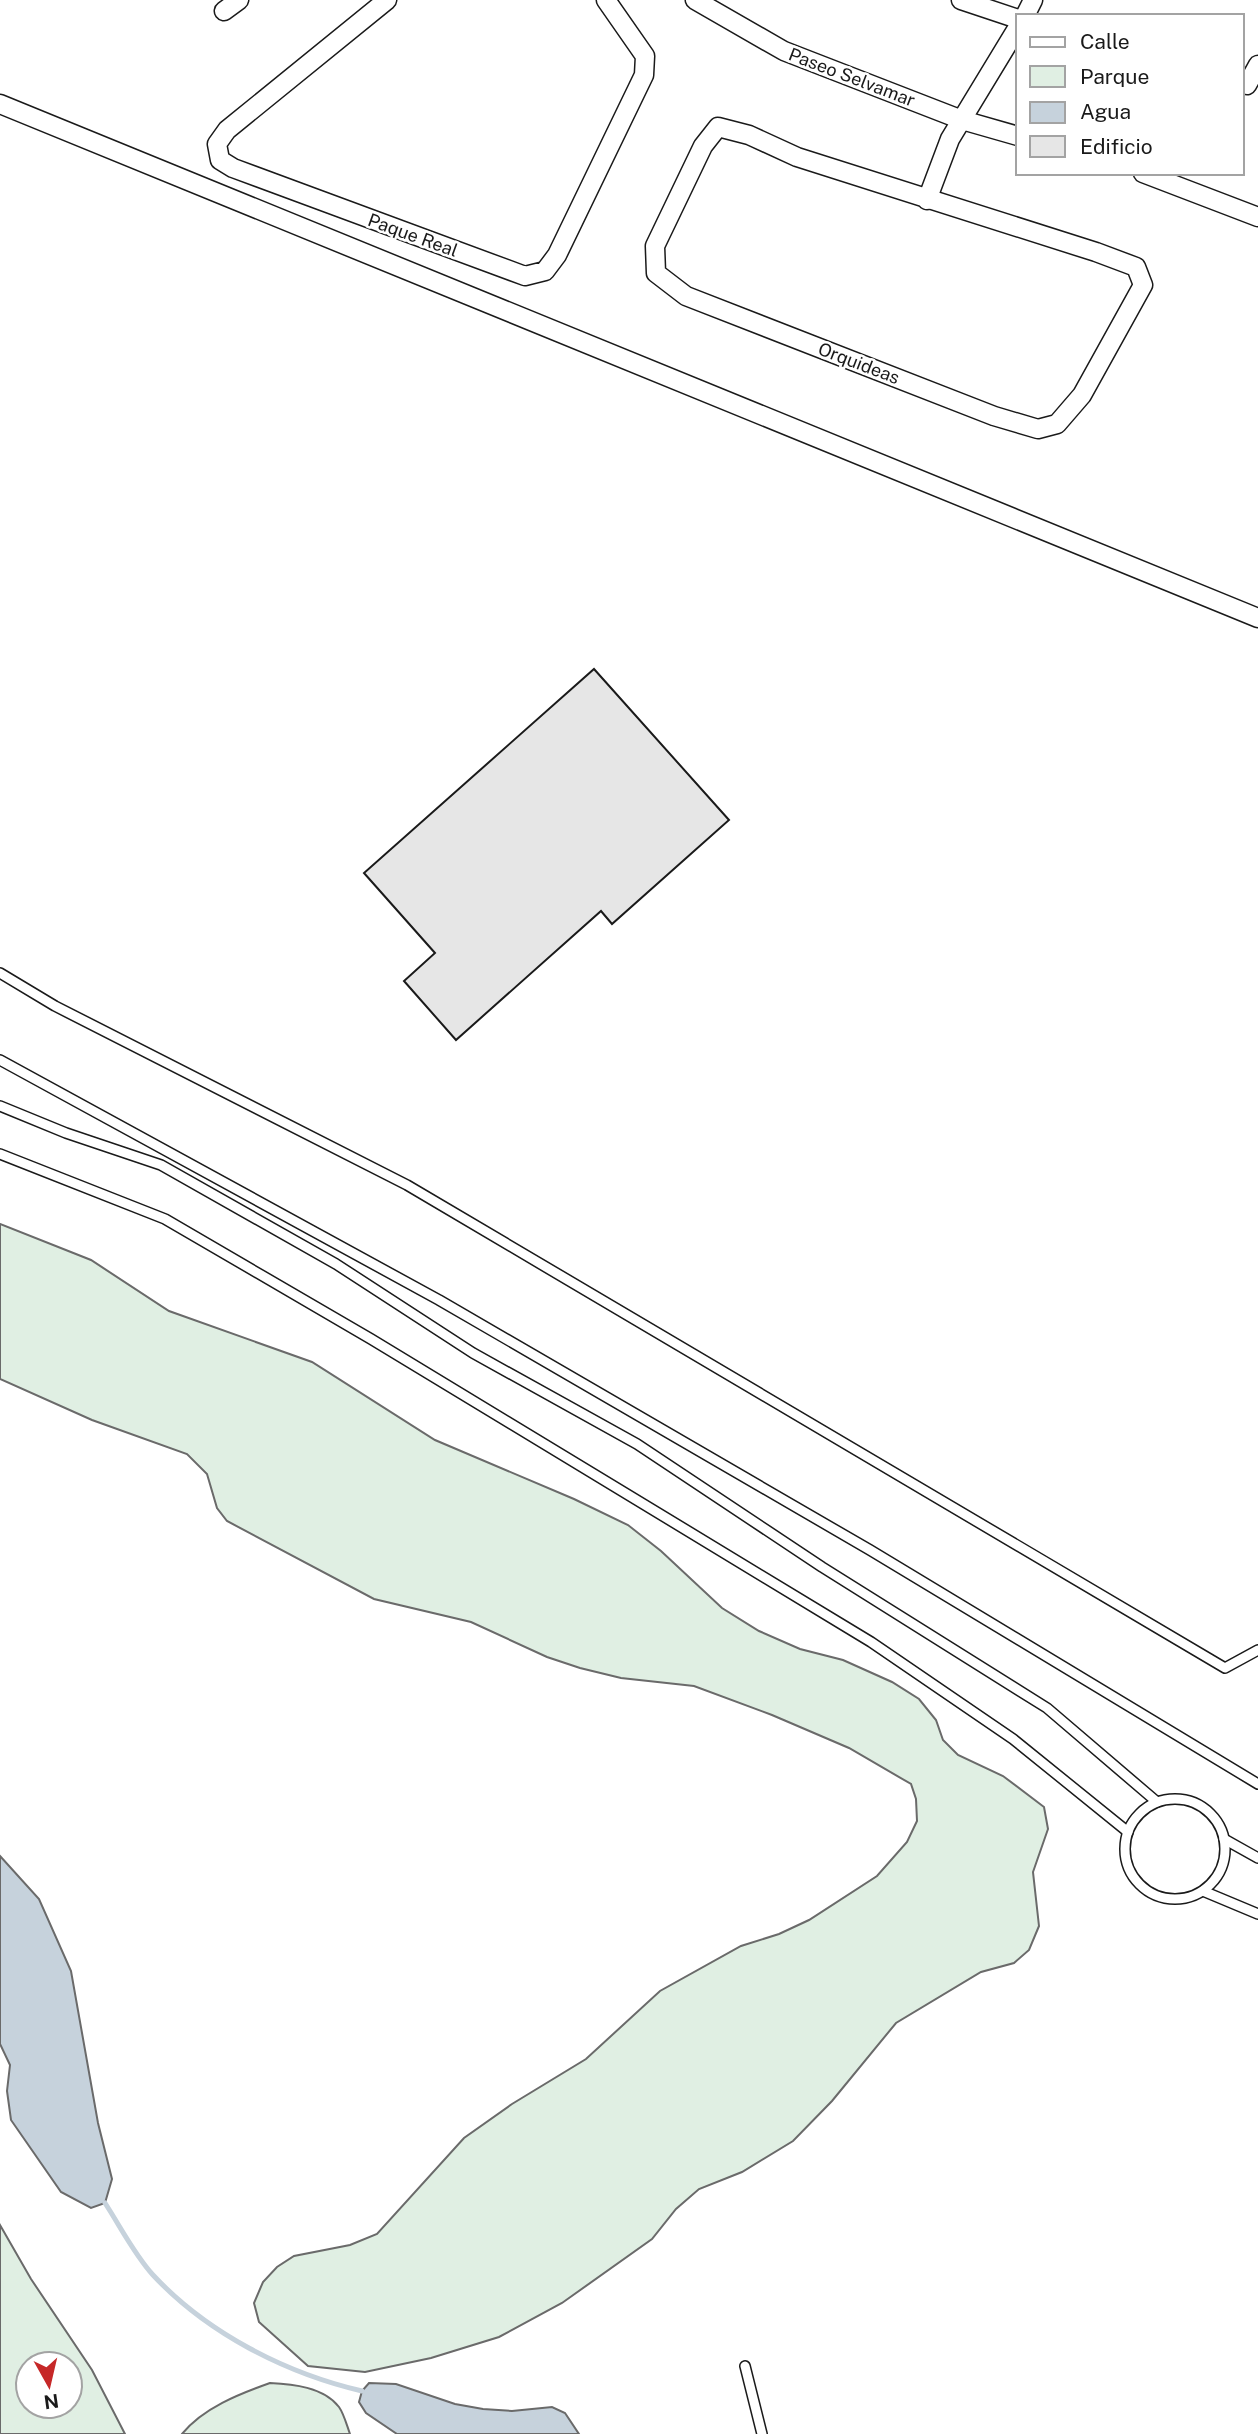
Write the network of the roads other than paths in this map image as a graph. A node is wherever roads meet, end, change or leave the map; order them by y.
1 (387, 0) edge
2 (606, 0) edge
3 (695, 0) edge
4 (961, 0) edge
5 (1016, 18) edge
6 (1016, 30) edge
7 (1258, 65) edge
8 (1244, 84) edge
9 (0, 104) edge
10 (958, 126) junction
11 (1016, 136) edge
12 (1148, 175) edge
13 (930, 201) junction
14 (1258, 217) edge
15 (1258, 618) edge
16 (0, 973) edge
17 (0, 1059) edge
18 (0, 1106) edge
19 (0, 1154) edge
20 (1258, 1650) edge
21 (1258, 1784) edge
22 (1157, 1802) junction
23 (1128, 1832) junction
24 (1224, 1839) junction
25 (1258, 1858) edge
26 (1203, 1891) junction
27 (1258, 1914) edge
28 (745, 2366) dead end
29 (762, 2434) edge

1 - 2 street, Paque Real
3 - 10 street, Paseo Selvamar
4 - 5 street
6 - 10 street
7 - 8 street
9 - 15 street
10 - 11 street, Paseo Selvamar
10 - 13 street
12 - 14 street
13 - 13 street, Orquideas
16 - 20 lane
17 - 21 lane
18 - 22 lane
19 - 23 lane
22 - 23 lane
22 - 24 lane
23 - 26 lane
24 - 25 lane
24 - 26 lane
26 - 27 lane
28 - 29 lane

